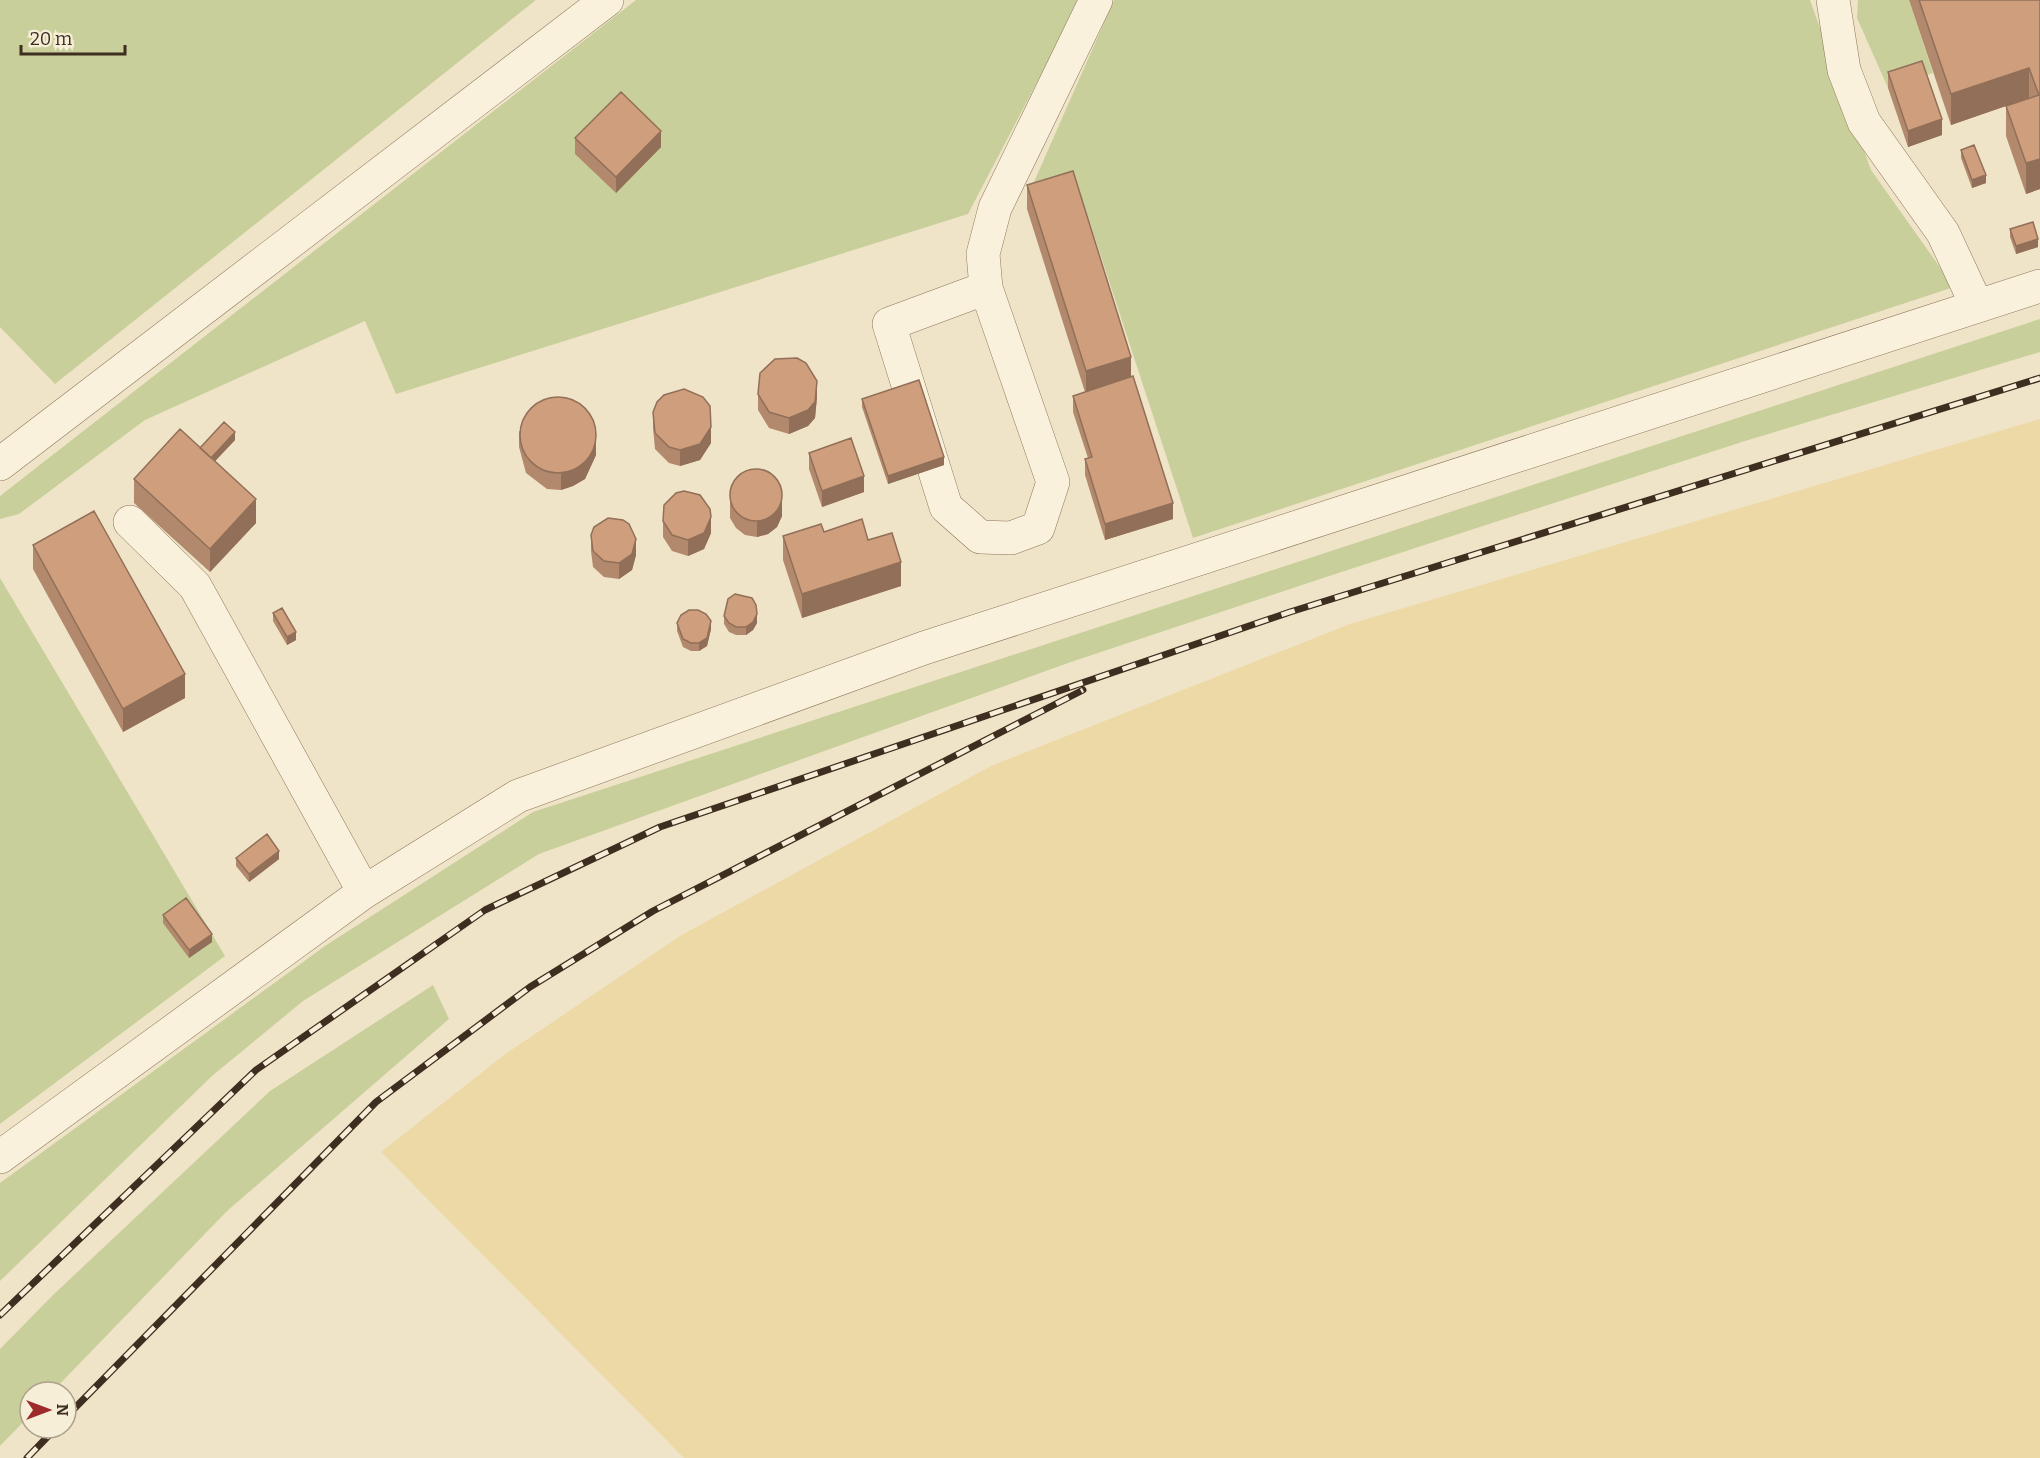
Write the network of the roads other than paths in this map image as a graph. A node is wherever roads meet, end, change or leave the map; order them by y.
1 (607, 0) edge
2 (1096, 0) edge
3 (1833, 0) edge
4 (2040, 286) edge
5 (986, 288) junction
6 (1977, 306) junction
7 (0, 464) edge
8 (130, 522) dead end
9 (364, 892) junction
10 (0, 1157) edge

1 - 7 street
2 - 5 street
3 - 6 street
4 - 6 street
5 - 5 street
6 - 9 street
8 - 9 street
9 - 10 street

